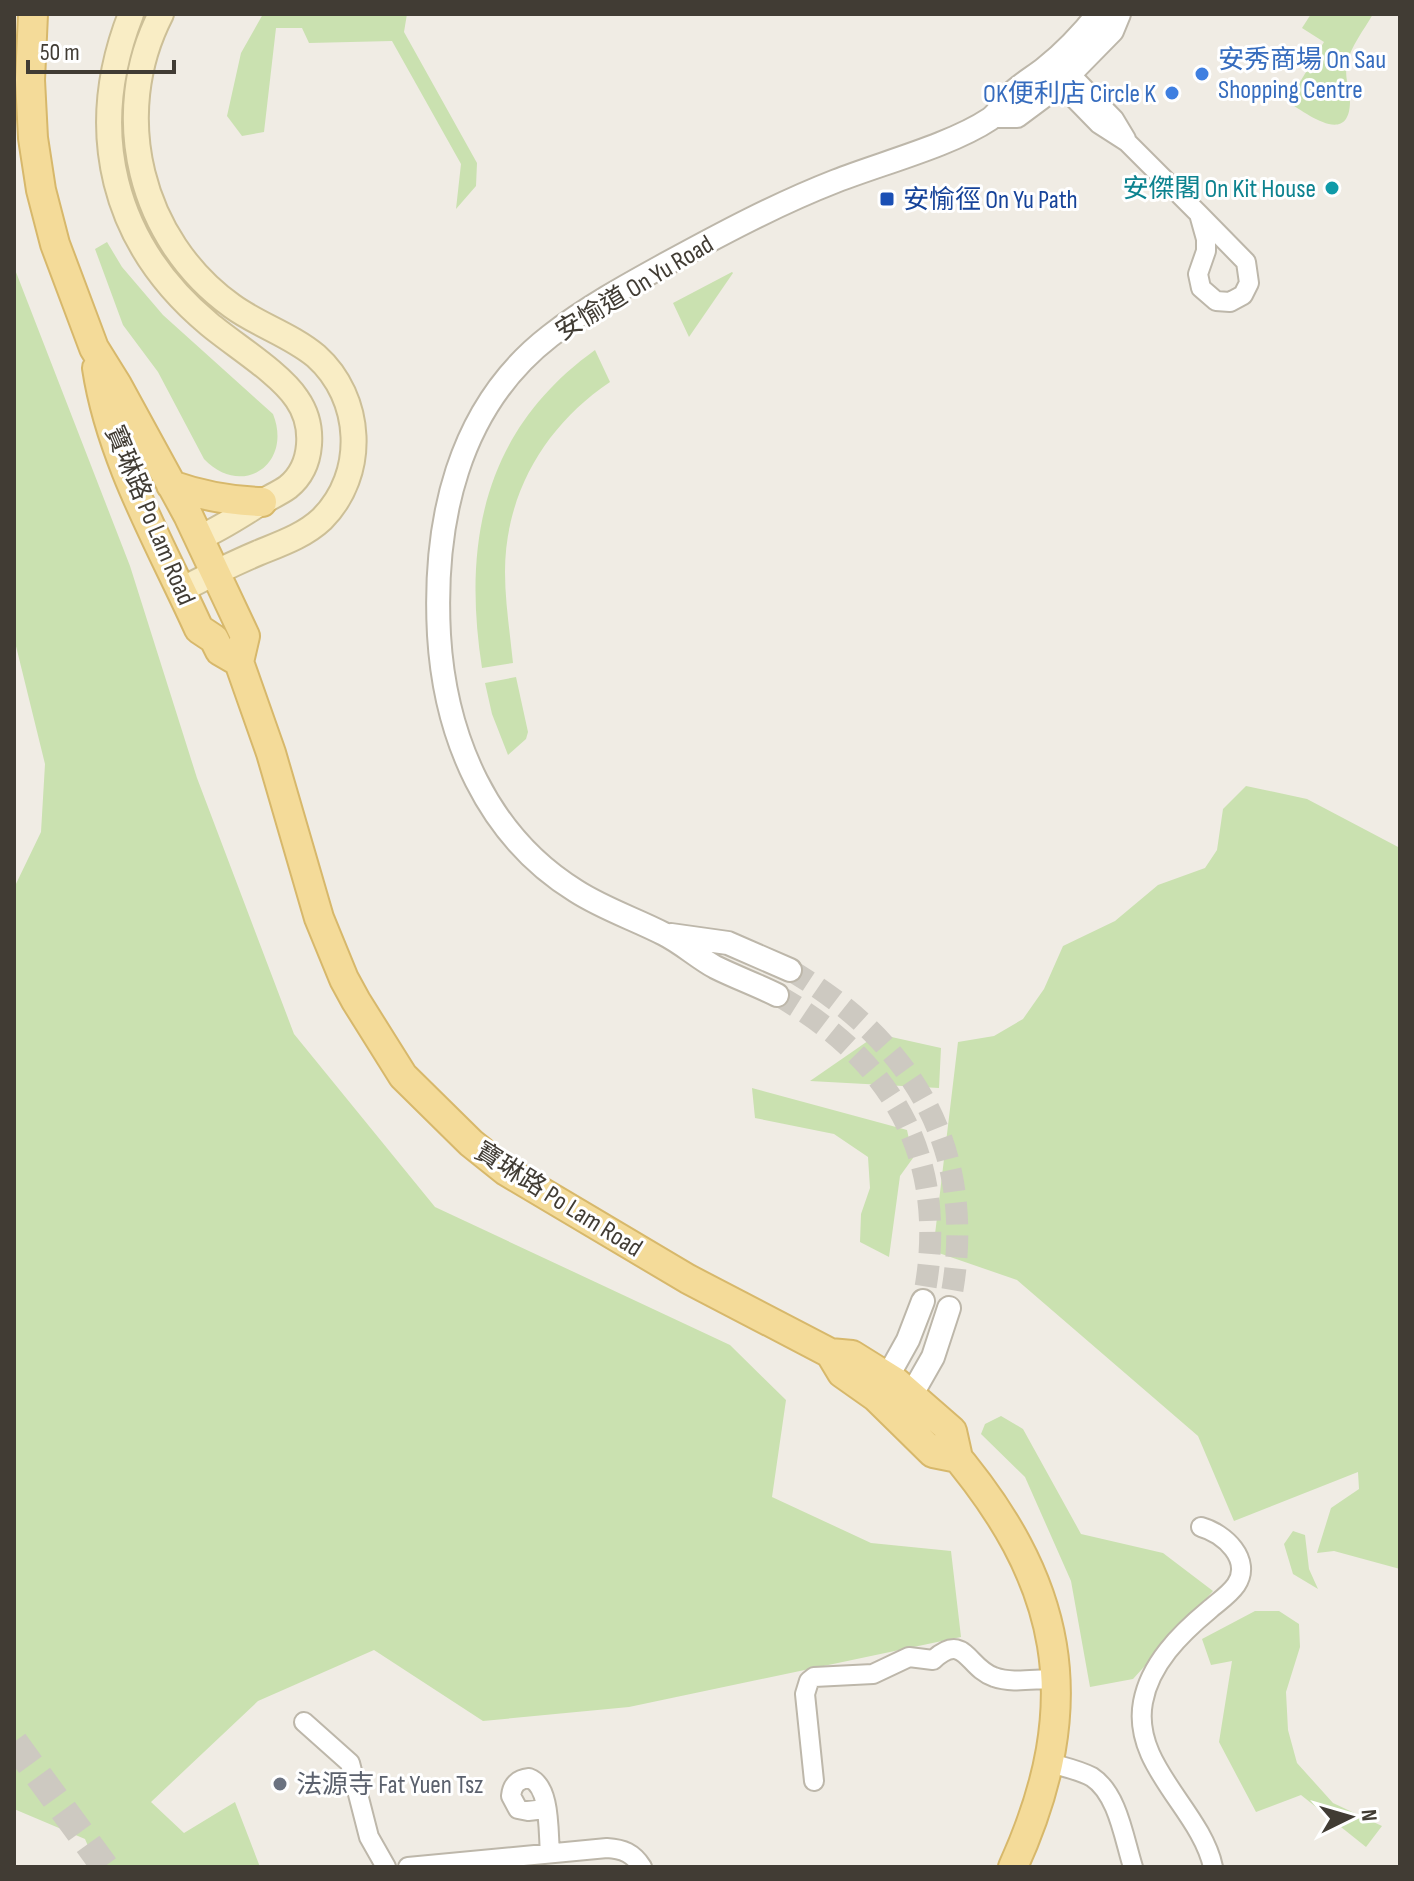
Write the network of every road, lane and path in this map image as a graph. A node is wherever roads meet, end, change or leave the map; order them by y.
1 (33, 14) edge
2 (131, 14) edge
3 (161, 14) edge
4 (1098, 14) edge
5 (1119, 14) edge
6 (1058, 72) junction
7 (1199, 214) junction
8 (1241, 257) junction
9 (1203, 261) junction
10 (94, 348) junction
11 (171, 485) junction
12 (262, 502) junction
13 (199, 538) junction
14 (199, 582) junction
15 (239, 662) junction
16 (666, 934) junction
17 (790, 970) tunnel mouth
18 (777, 995) tunnel mouth
19 (923, 1301) tunnel mouth
20 (949, 1308) tunnel mouth
21 (830, 1353) junction
22 (893, 1367) junction
23 (904, 1407) junction
24 (1201, 1527) dead end
25 (1057, 1679) junction
26 (304, 1722) dead end
27 (1050, 1763) junction
28 (814, 1781) dead end
29 (545, 1809) dead end
30 (550, 1853) junction
31 (386, 1867) edge
32 (408, 1867) edge
33 (642, 1867) edge
34 (1013, 1867) edge
35 (1133, 1867) edge
36 (1213, 1867) edge

1 - 10 main road, 寶琳路 Po Lam Road
2 - 12 main road
3 - 14 main road
4 - 6 street, 安愉道 On Yu Road
5 - 6 street, 安愉道 On Yu Road
6 - 7 street
6 - 16 street, 安愉道 On Yu Road
7 - 8 street
7 - 9 street
8 - 9 street
8 - 9 street
10 - 11 main road, 寶琳路 Po Lam Road
10 - 14 main road, 寶琳路 Po Lam Road
11 - 12 main road
11 - 13 main road, 寶琳路 Po Lam Road
12 - 13 main road
13 - 14 main road, 寶琳路 Po Lam Road
14 - 15 main road, 寶琳路 Po Lam Road
14 - 15 main road, 寶琳路 Po Lam Road
15 - 21 main road, 寶琳路 Po Lam Road
16 - 17 street, 安愉道 On Yu Road
16 - 18 street, 安愉道 On Yu Road
19 - 22 street
20 - 23 street
21 - 22 main road, 寶琳路 Po Lam Road
21 - 23 main road, 寶琳路 Po Lam Road
22 - 23 main road, 寶琳路 Po Lam Road
23 - 25 main road
24 - 36 street
25 - 27 main road
25 - 28 street
26 - 31 street
27 - 34 main road
27 - 35 street
29 - 30 street
30 - 32 street
30 - 33 street

